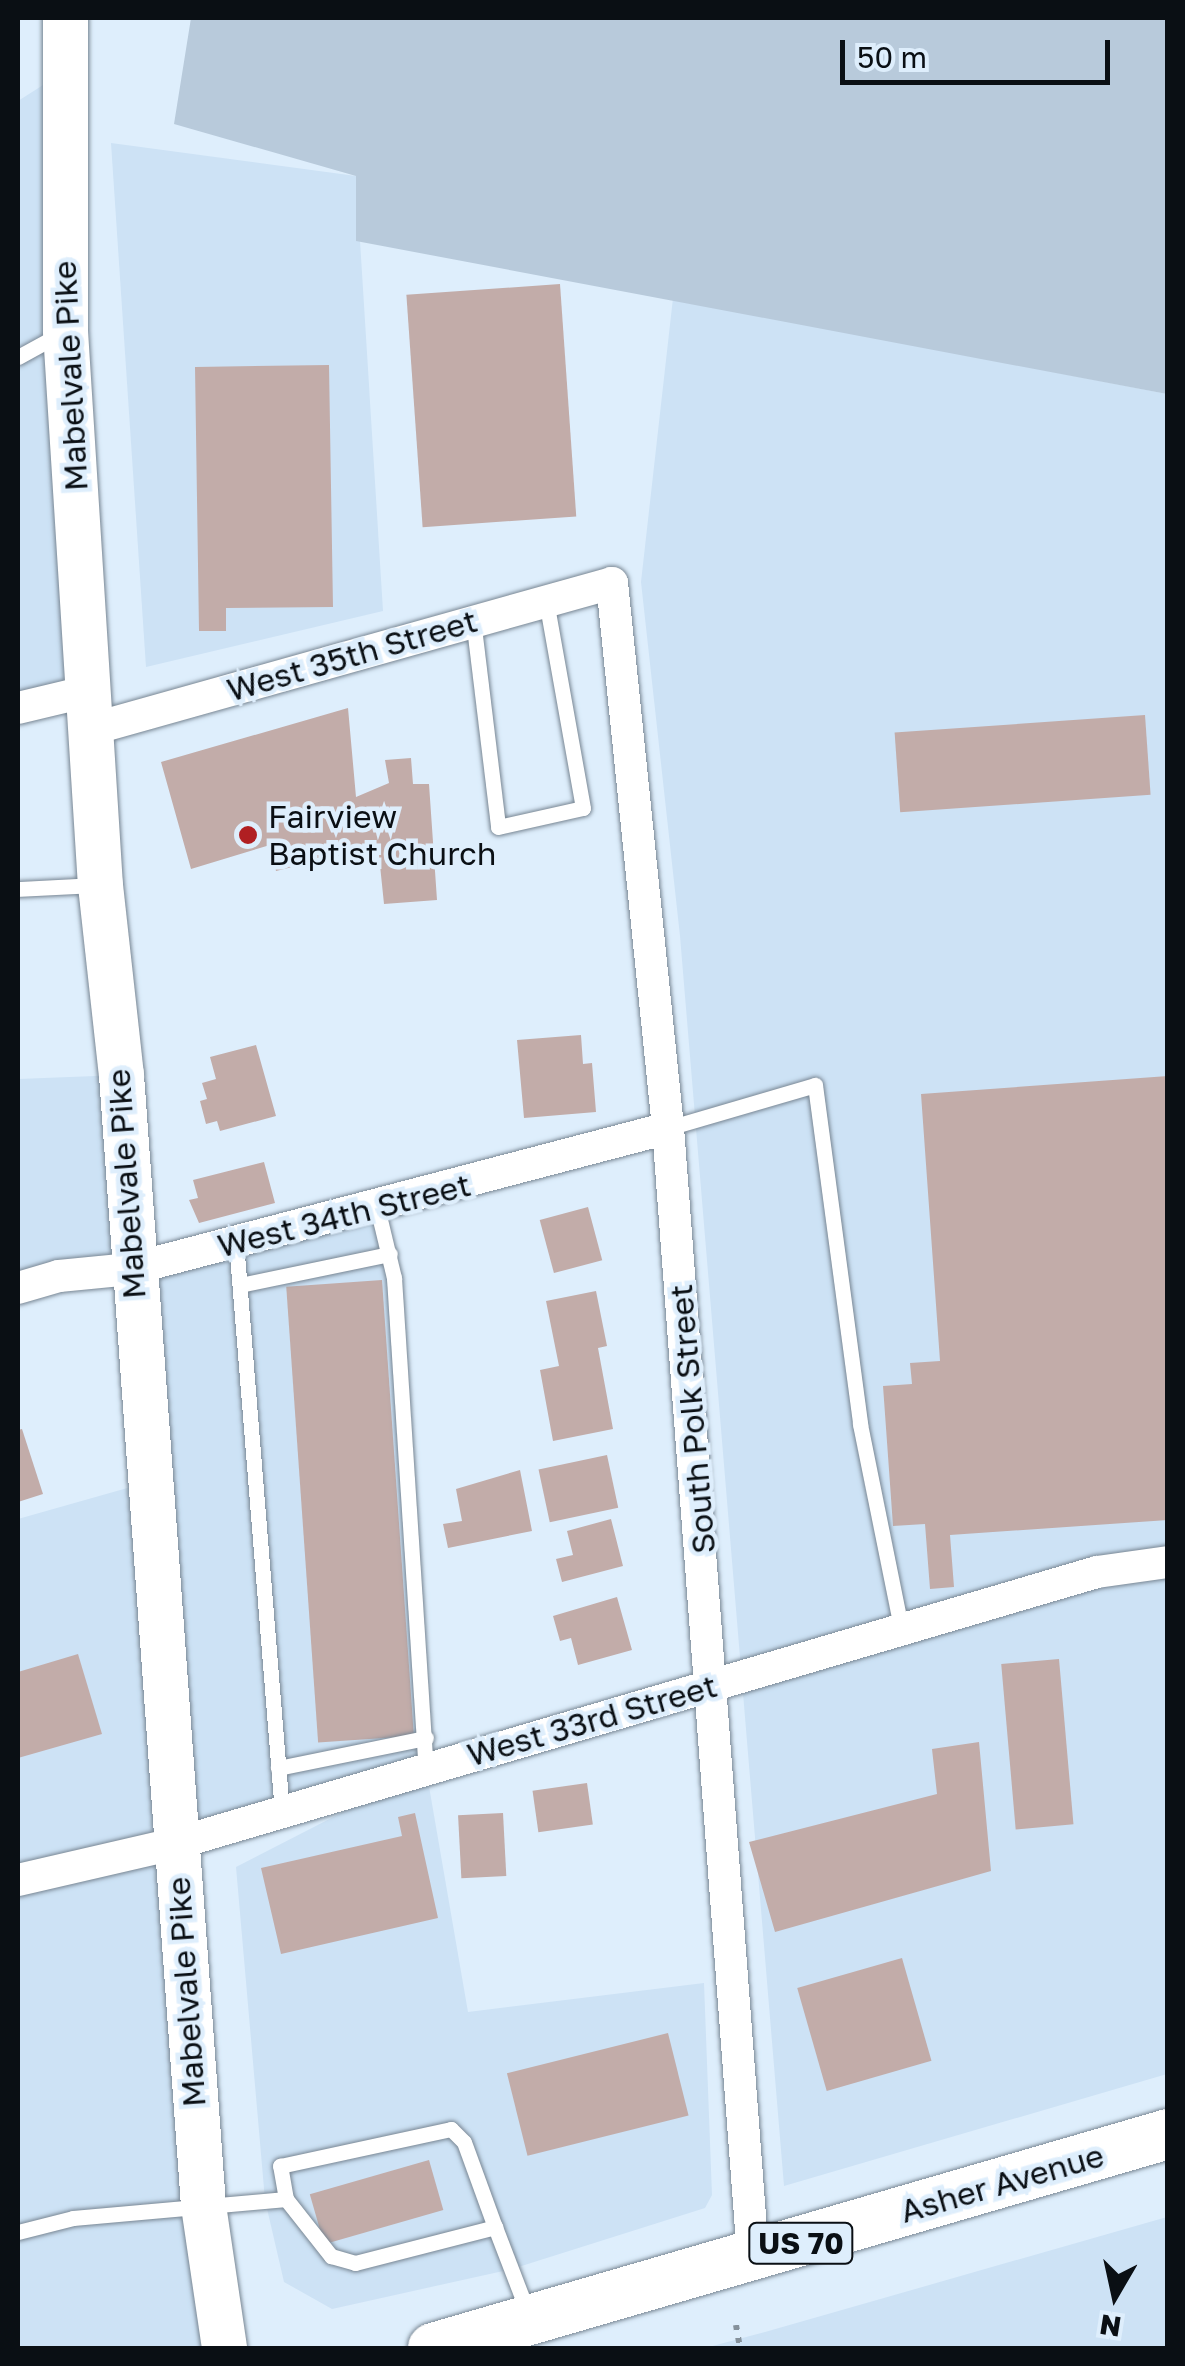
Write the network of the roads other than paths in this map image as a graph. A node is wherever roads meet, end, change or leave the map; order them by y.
1 (65, 18) edge
2 (64, 331) junction
3 (18, 358) edge
4 (612, 583) joint
5 (546, 600) junction
6 (473, 619) junction
7 (18, 708) edge
8 (90, 710) junction
9 (100, 885) junction
10 (18, 888) edge
11 (668, 1128) junction
12 (376, 1207) junction
13 (236, 1242) junction
14 (390, 1254) junction
15 (131, 1270) junction
16 (240, 1285) junction
17 (18, 1288) edge
18 (1168, 1562) edge
19 (901, 1628) junction
20 (714, 1684) junction
21 (426, 1754) junction
22 (278, 1768) junction
23 (282, 1812) junction
24 (174, 1844) junction
25 (18, 1880) edge
26 (1168, 2134) edge
27 (286, 2199) junction
28 (203, 2205) junction
29 (495, 2227) junction
30 (18, 2232) edge
31 (753, 2257) junction
32 (531, 2321) junction
33 (224, 2348) edge
34 (433, 2348) edge

1 - 2 main road, Mabelvale Pike
2 - 3 lane
2 - 8 main road, Mabelvale Pike
4 - 5 street, West 35th Street
4 - 11 street, South Polk Street
5 - 6 street, West 35th Street
5 - 6 lane
6 - 8 street, West 35th Street
7 - 8 street, West 35th Street
8 - 9 main road, Mabelvale Pike
9 - 10 lane
9 - 15 main road, Mabelvale Pike
11 - 12 street, West 34th Street
11 - 19 lane
11 - 20 street, South Polk Street
12 - 13 street, West 34th Street
12 - 14 lane
13 - 15 street, West 34th Street
13 - 16 lane
14 - 16 lane
14 - 21 lane
15 - 17 street, West 34th Street
15 - 24 main road, Mabelvale Pike
16 - 22 lane
18 - 19 street, West 33rd Street
19 - 20 street, West 33rd Street
20 - 21 street, West 33rd Street
20 - 31 street, South Polk Street
21 - 22 lane
21 - 23 street, West 33rd Street
22 - 23 lane
23 - 24 street, West 33rd Street
24 - 25 street, West 33rd Street
24 - 28 main road, Mabelvale Pike
26 - 31 main road, Asher Avenue / US 70
27 - 28 lane
27 - 29 lane
27 - 29 lane
28 - 30 lane
28 - 33 main road, Mabelvale Pike
29 - 32 lane
31 - 32 main road, Asher Avenue / US 70
32 - 34 main road, Asher Avenue / US 70

